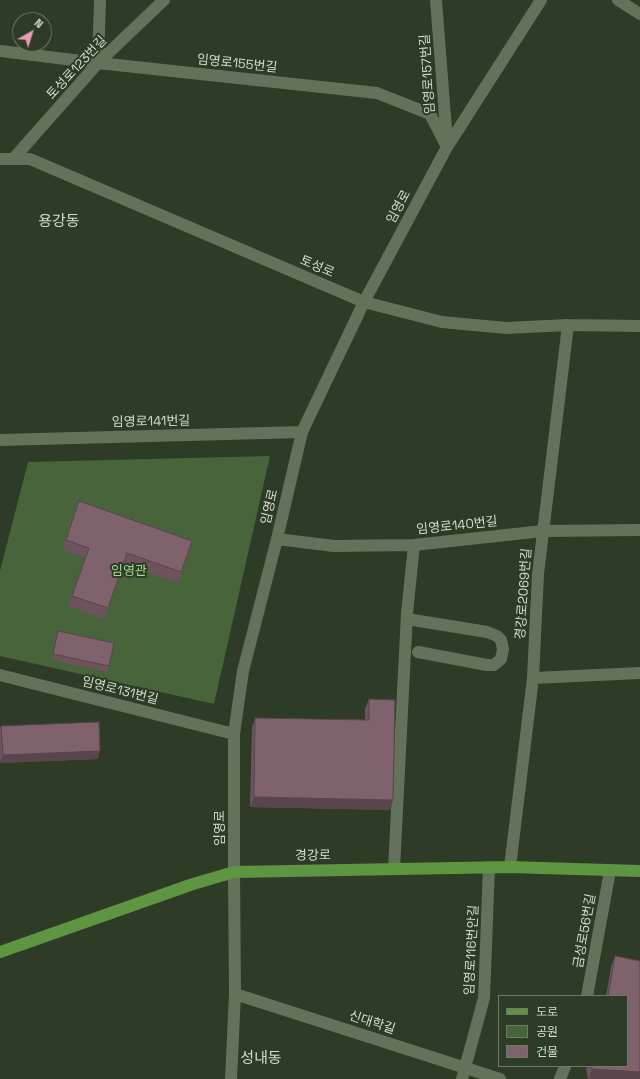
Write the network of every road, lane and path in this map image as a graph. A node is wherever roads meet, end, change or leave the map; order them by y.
1 (100, 0) edge
2 (164, 0) edge
3 (436, 0) edge
4 (541, 0) edge
5 (618, 0) edge
6 (640, 14) edge
7 (0, 50) edge
8 (98, 63) junction
9 (447, 147) junction
10 (14, 158) junction
11 (0, 159) edge
12 (364, 302) junction
13 (568, 325) junction
14 (640, 326) edge
15 (302, 432) junction
16 (0, 440) edge
17 (640, 530) edge
18 (543, 531) junction
19 (277, 539) junction
20 (414, 545) junction
21 (407, 619) junction
22 (418, 652) dead end
23 (640, 673) edge
24 (0, 675) edge
25 (532, 678) junction
26 (234, 734) junction
27 (510, 866) junction
28 (489, 867) junction
29 (394, 869) junction
30 (610, 871) junction
31 (640, 871) edge
32 (234, 872) junction
33 (0, 952) edge
34 (235, 994) junction
35 (587, 995) edge
36 (566, 1067) edge
37 (464, 1073) edge
38 (230, 1079) edge
39 (500, 1079) edge
40 (560, 1079) edge

1 - 8 street
2 - 8 street, 토성로123번길
3 - 9 street, 임영로157번길
4 - 9 street, 임영로
5 - 6 street
7 - 8 street, 임영로155번길
8 - 9 street, 임영로155번길
8 - 10 street, 토성로123번길
9 - 12 street, 임영로
10 - 11 street, 토성로
10 - 12 street, 토성로
12 - 13 street, 토성로
12 - 15 street, 임영로
13 - 14 street, 토성로
13 - 18 street, 경강로2069번길
15 - 16 street, 임영로141번길
15 - 19 street, 임영로
17 - 18 street, 임영로140번길
18 - 20 street, 임영로140번길
18 - 25 street, 경강로2069번길
19 - 20 street, 임영로140번길
19 - 26 street, 임영로
20 - 21 street
21 - 22 street
21 - 29 street
23 - 25 street
24 - 26 street, 임영로131번길
25 - 27 street, 경강로2069번길
26 - 32 street, 임영로
27 - 28 main road, 경강로
27 - 30 main road, 경강로
28 - 29 main road, 경강로
28 - 37 street, 임영로116번안길
29 - 32 main road, 경강로
30 - 31 main road, 경강로
30 - 35 street, 금성로56번길
32 - 33 main road, 경강로
32 - 34 street, 임영로
34 - 37 street, 신대학길
34 - 38 street, 임영로
36 - 40 street
37 - 39 street, 신대학길

